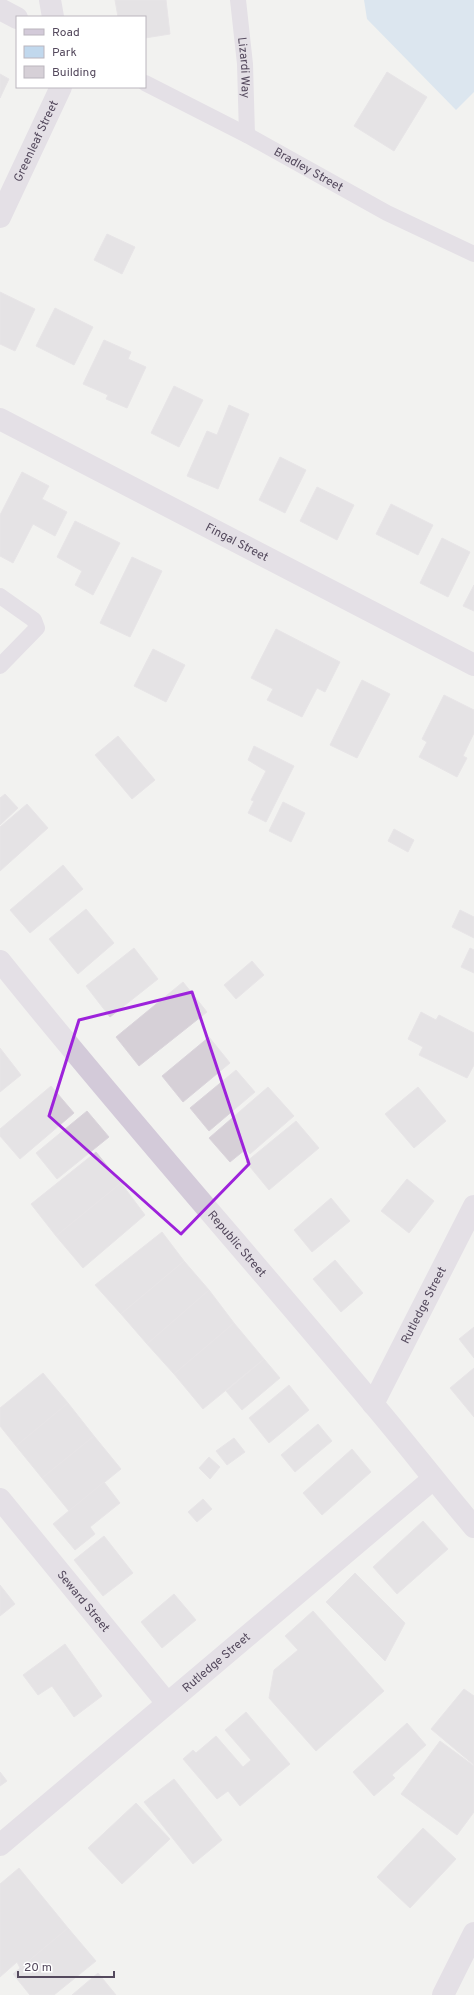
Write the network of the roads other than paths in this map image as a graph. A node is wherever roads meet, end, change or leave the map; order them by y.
1 (50, 0) edge
2 (238, 0) edge
3 (0, 9) edge
4 (53, 16) edge
5 (16, 17) edge
6 (146, 84) edge
7 (61, 88) edge
8 (247, 135) junction
9 (0, 217) edge
10 (474, 254) edge
11 (0, 419) edge
12 (0, 596) edge
13 (474, 665) edge
14 (0, 666) edge
15 (0, 962) edge
16 (474, 1206) edge
17 (373, 1404) junction
18 (433, 1479) junction
19 (0, 1499) edge
20 (474, 1527) edge
21 (167, 1703) junction
22 (0, 1845) edge
23 (474, 1933) edge
24 (443, 1995) edge

1 - 4 street
2 - 8 lane, Lizardi Way
3 - 5 street
6 - 8 lane, Bradley Street
7 - 9 street, Greenleaf Street
8 - 10 lane, Bradley Street
11 - 13 street, Fingal Street
12 - 14 lane
15 - 17 street, Republic Street
16 - 17 street, Rutledge Street
17 - 18 street, Republic Street
18 - 20 street, Republic Street
18 - 21 street, Rutledge Street
19 - 21 street, Seward Street
21 - 22 street, Rutledge Street
23 - 24 street

